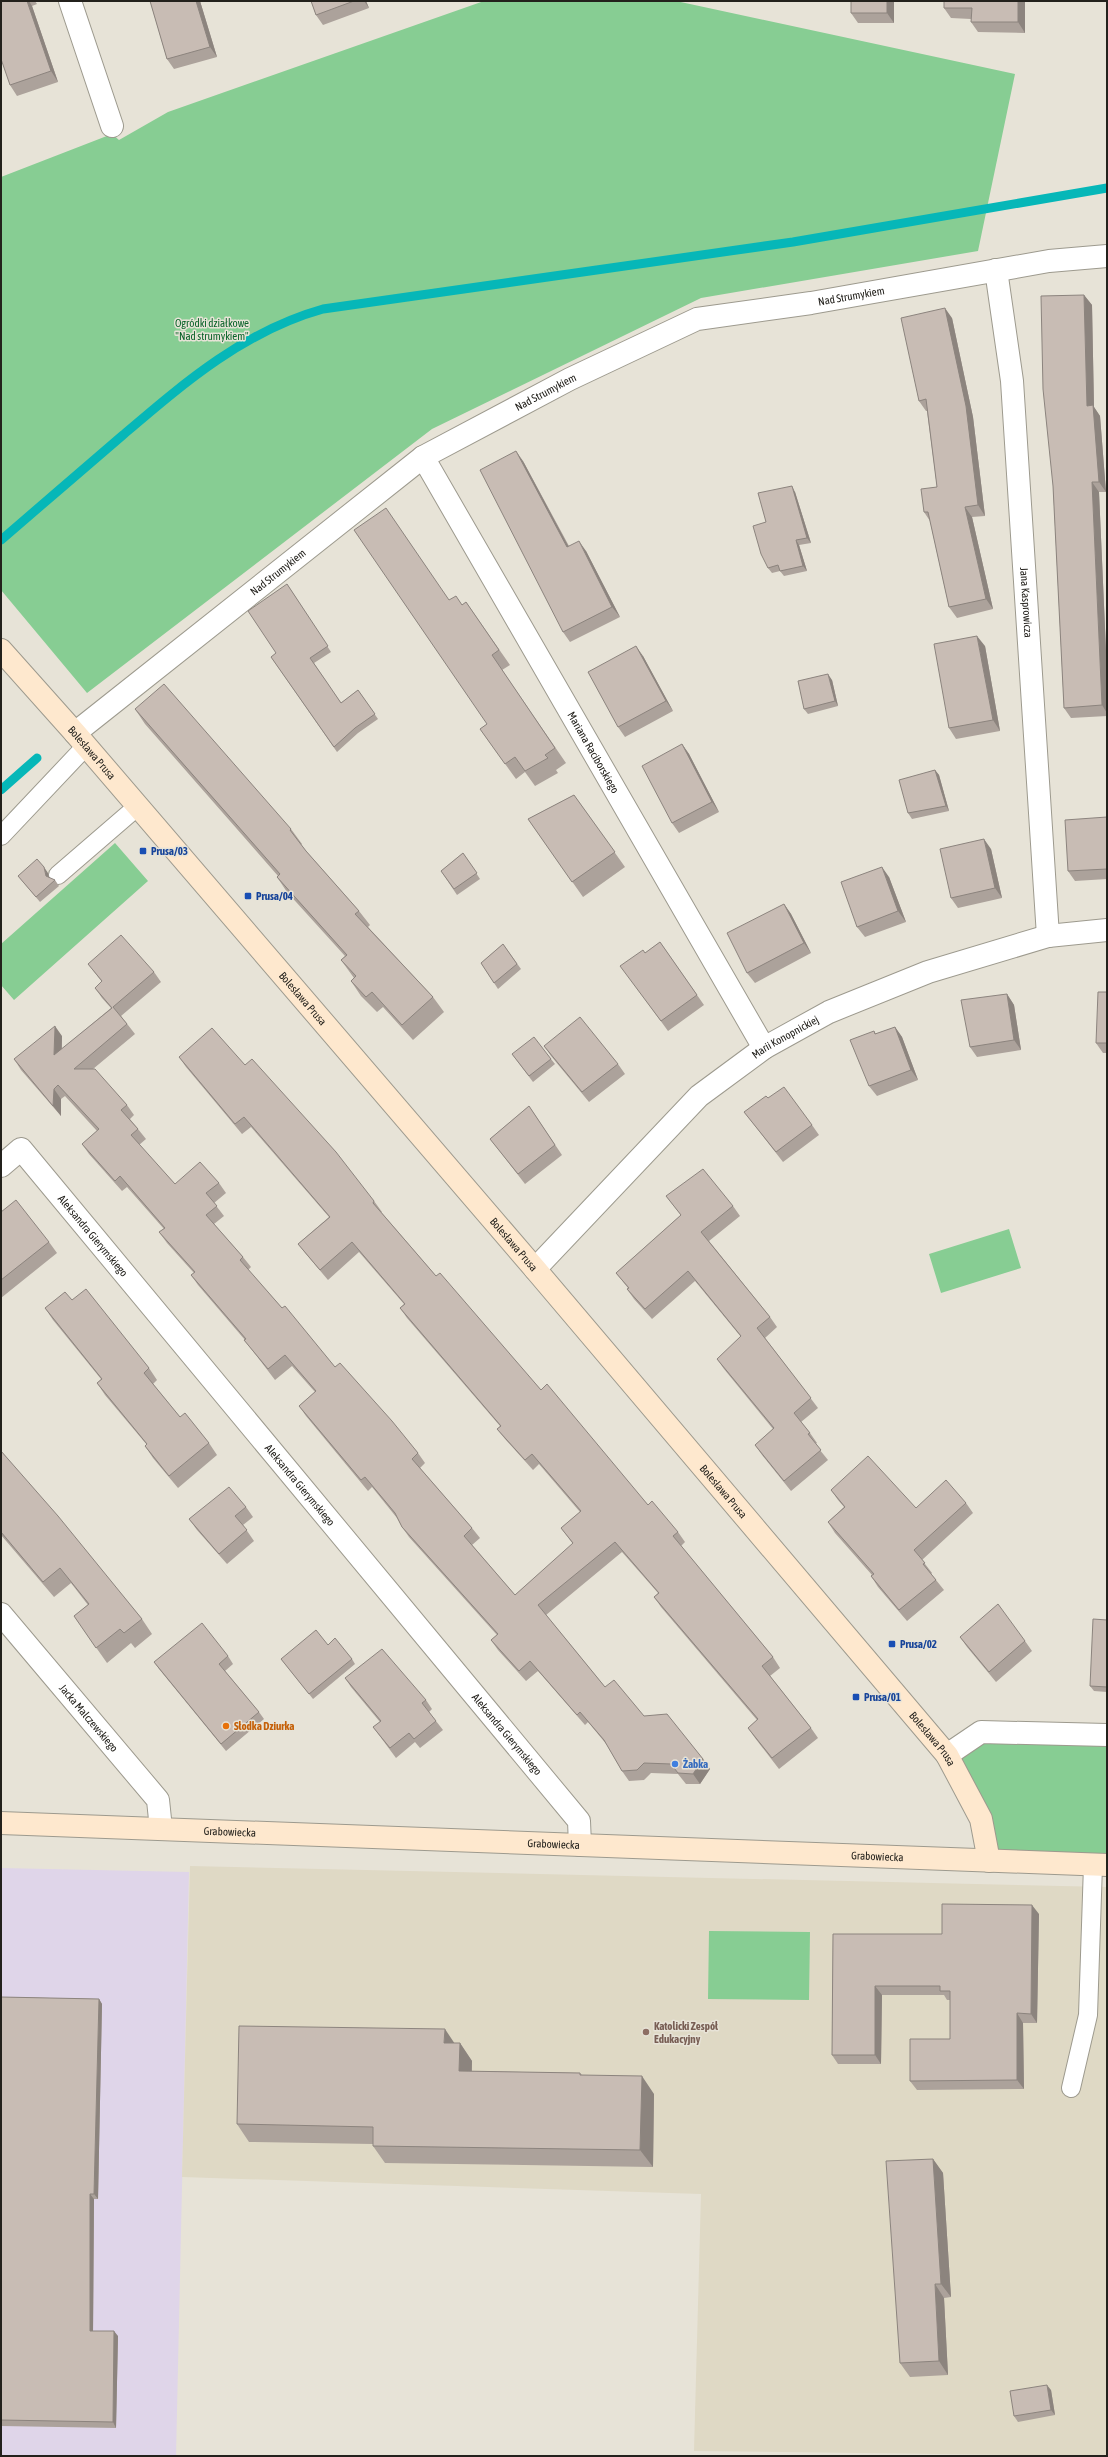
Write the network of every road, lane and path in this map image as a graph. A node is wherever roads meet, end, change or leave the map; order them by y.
1 (70, 1) edge
2 (112, 126) dead end
3 (1107, 256) edge
4 (996, 270) junction
5 (423, 457) junction
6 (1, 650) edge
7 (81, 740) junction
8 (138, 806) junction
9 (1, 836) edge
10 (58, 875) dead end
11 (1107, 930) edge
12 (1048, 936) junction
13 (764, 1048) junction
14 (1, 1166) edge
15 (535, 1269) junction
16 (1, 1614) edge
17 (1107, 1735) edge
18 (947, 1755) junction
19 (1, 1823) edge
20 (161, 1829) junction
21 (580, 1846) junction
22 (989, 1861) junction
23 (1100, 1865) edge
24 (1071, 2088) dead end

1 - 2 street
3 - 4 street, Nad Strumykiem
4 - 5 street, Nad Strumykiem
4 - 12 street, Jana Kasprowicza
5 - 7 street, Nad Strumykiem
5 - 13 street, Mariana Raciborskiego
6 - 7 street, Bolesława Prusa
7 - 8 street, Bolesława Prusa
7 - 9 lane
8 - 10 lane
8 - 15 street, Bolesława Prusa
11 - 12 street, Marii Konopnickiej
12 - 13 street, Marii Konopnickiej
13 - 15 street, Marii Konopnickiej
14 - 21 street, Aleksandra Gierymskiego
15 - 18 street, Bolesława Prusa
16 - 20 street, Jacka Malczewskiego
17 - 18 street
18 - 22 street, Bolesława Prusa
19 - 20 street, Grabowiecka
20 - 21 street, Grabowiecka
21 - 22 street, Grabowiecka
22 - 23 street, Grabowiecka
23 - 24 lane

